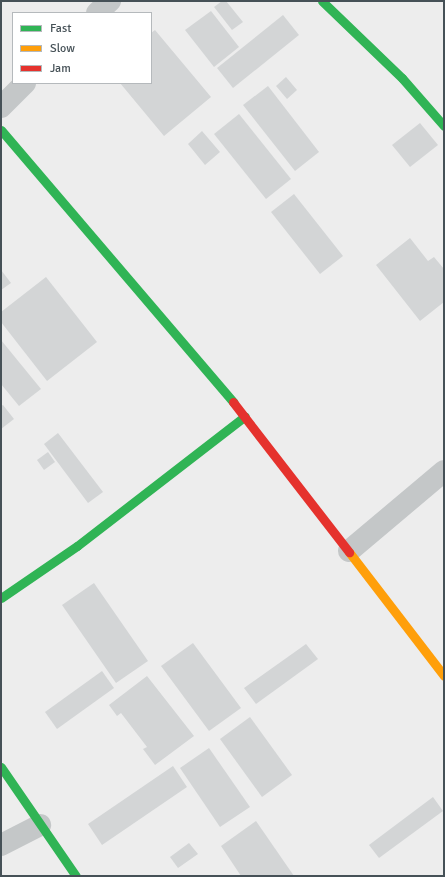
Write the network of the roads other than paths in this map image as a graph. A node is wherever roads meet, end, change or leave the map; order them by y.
1 (110, 1) edge
2 (322, 1) edge
3 (99, 12) edge
4 (25, 84) edge
5 (1, 107) edge
6 (444, 126) edge
7 (1, 130) edge
8 (244, 416) junction
9 (444, 471) edge
10 (349, 551) junction
11 (1, 598) edge
12 (444, 676) edge
13 (1, 767) edge
14 (40, 825) junction
15 (1, 845) edge
16 (76, 876) edge

1 - 3 street
2 - 6 street
4 - 5 street
7 - 8 street
8 - 10 street
8 - 11 street
9 - 10 street
10 - 12 street
13 - 14 street
14 - 15 street
14 - 16 street

